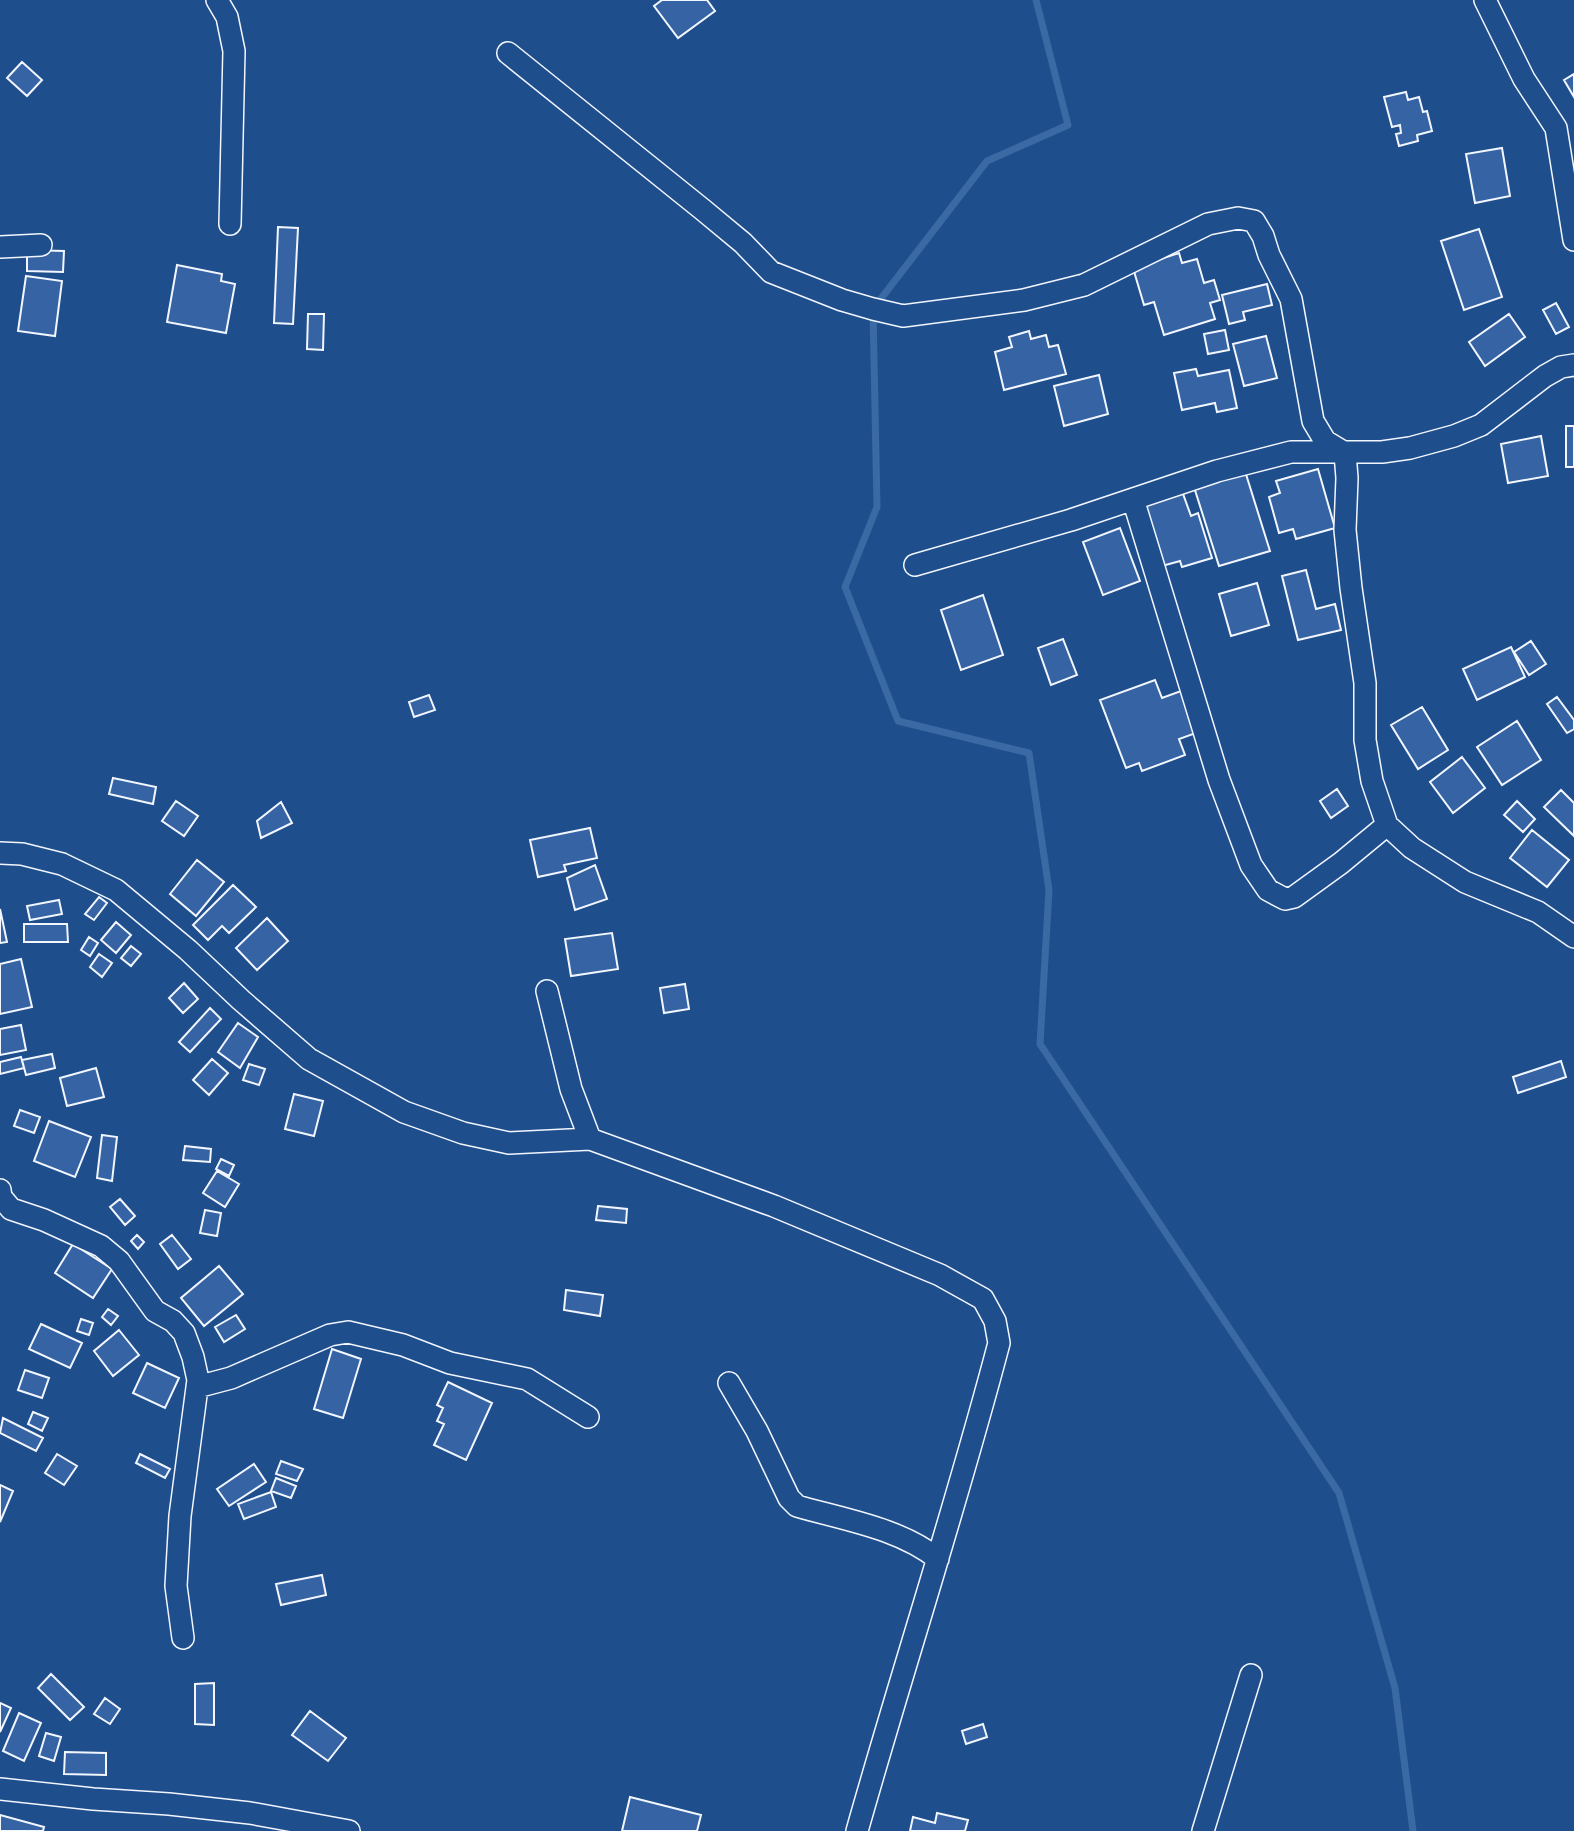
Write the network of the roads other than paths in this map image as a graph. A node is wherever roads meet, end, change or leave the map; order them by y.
1 (217, 0) edge
2 (1485, 0) edge
3 (508, 53) dead end
4 (230, 224) dead end
5 (1574, 240) edge
6 (41, 245) dead end
7 (0, 247) edge
8 (1574, 365) edge
9 (1345, 453) junction
10 (1133, 499) junction
11 (915, 565) dead end
12 (1387, 825) junction
13 (0, 853) edge
14 (1574, 937) edge
15 (547, 991) dead end
16 (590, 1139) junction
17 (0, 1191) edge
18 (729, 1383) dead end
19 (197, 1387) junction
20 (589, 1417) dead end
21 (939, 1559) junction
22 (183, 1638) dead end
23 (1251, 1675) dead end
24 (0, 1790) edge
25 (349, 1831) edge
26 (857, 1831) edge
27 (1203, 1831) edge

1 - 4 street
2 - 5 street
3 - 9 street
6 - 7 street
8 - 9 street
9 - 10 street
9 - 12 street
10 - 11 street
10 - 12 street
12 - 14 street
13 - 16 street
15 - 16 street
16 - 21 street
17 - 19 street
18 - 21 street
19 - 20 street
19 - 22 street
21 - 26 street
23 - 27 street
24 - 25 street

